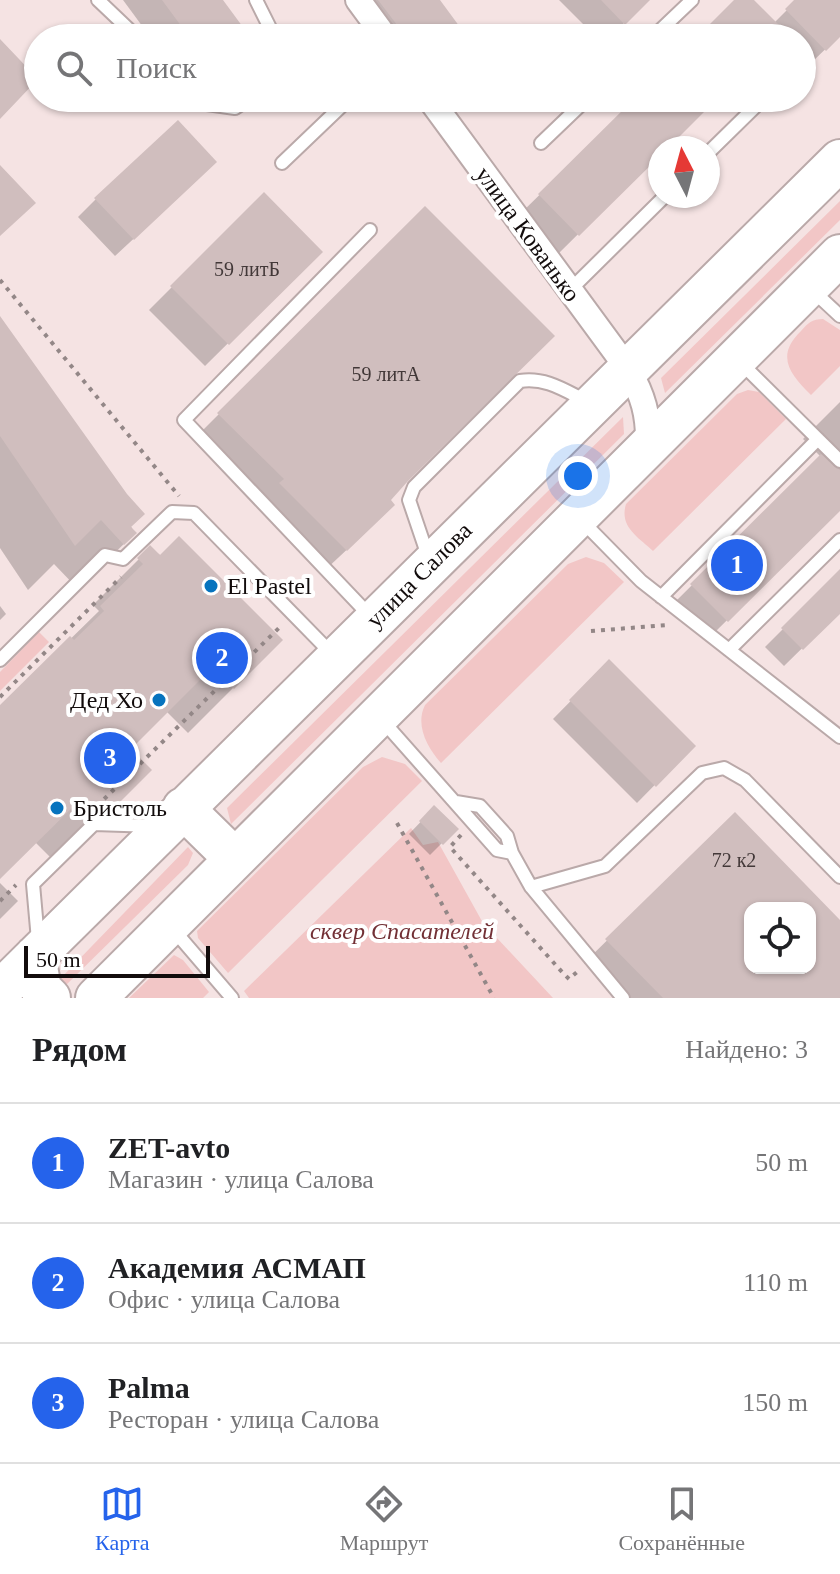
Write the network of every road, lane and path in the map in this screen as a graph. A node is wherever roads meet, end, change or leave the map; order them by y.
1 (98, 0) edge
2 (256, 0) edge
3 (358, 0) edge
4 (692, 0) edge
5 (123, 24) edge
6 (268, 24) edge
7 (376, 24) edge
8 (667, 24) edge
9 (335, 112) edge
10 (439, 112) edge
11 (573, 112) edge
12 (750, 112) edge
13 (720, 141) edge
14 (541, 143) dead end
15 (840, 160) edge
16 (282, 163) dead end
17 (653, 208) edge
18 (370, 230) dead end
19 (840, 255) edge
20 (0, 280) edge
21 (808, 287) junction
22 (569, 291) junction
23 (840, 316) edge
24 (736, 359) junction
25 (628, 369) junction
26 (592, 405) junction
27 (818, 439) junction
28 (648, 446) junction
29 (840, 461) edge
30 (194, 513) junction
31 (577, 516) junction
32 (840, 540) edge
33 (431, 563) junction
34 (123, 575) dead end
35 (661, 597) junction
36 (292, 614) junction
37 (374, 620) junction
38 (695, 624) junction
39 (591, 631) dead end
40 (729, 650) junction
41 (335, 657) junction
42 (0, 660) edge
43 (0, 697) edge
44 (377, 714) junction
45 (818, 720) junction
46 (840, 722) edge
47 (840, 737) edge
48 (456, 802) junction
49 (90, 813) dead end
50 (174, 817) junction
51 (397, 823) dead end
52 (235, 859) junction
53 (840, 877) edge
54 (22, 879) dead end
55 (531, 887) junction
56 (0, 901) edge
57 (170, 926) junction
58 (37, 954) junction
59 (589, 961) junction
60 (0, 991) edge
61 (50, 998) edge
62 (96, 998) edge
63 (232, 998) edge
64 (494, 998) edge
65 (623, 998) edge

1 - 5 lane
2 - 6 lane
3 - 7 street
4 - 8 lane
9 - 16 lane
10 - 22 street, улица Кованько
11 - 14 lane
12 - 13 lane
15 - 25 main road, улица Салова
17 - 22 lane
18 - 37 lane
19 - 21 main road
20 - 30 path
21 - 23 lane
21 - 24 main road
22 - 25 street, улица Кованько
24 - 27 lane
24 - 28 main road
25 - 26 main road, улица Салова
25 - 28 street, улица Кованько
26 - 33 main road, улица Салова
26 - 33 lane
27 - 29 lane
27 - 35 lane
28 - 31 main road
30 - 36 lane
30 - 42 lane
31 - 35 lane
31 - 44 main road
32 - 40 lane
33 - 37 main road, улица Салова
34 - 43 path
35 - 38 lane
36 - 41 lane
36 - 49 path
37 - 41 main road, улица Салова
38 - 39 path
38 - 40 lane
40 - 45 lane
41 - 50 main road, улица Салова
44 - 48 lane
44 - 52 main road
45 - 46 lane
45 - 47 lane
48 - 55 lane
48 - 59 path
50 - 52 main road
50 - 58 main road, улица Салова
50 - 58 lane
51 - 64 path
52 - 57 main road
53 - 55 lane
54 - 56 path
55 - 59 lane
57 - 62 main road
57 - 63 lane
58 - 60 main road, улица Салова
58 - 61 main road
59 - 65 lane

